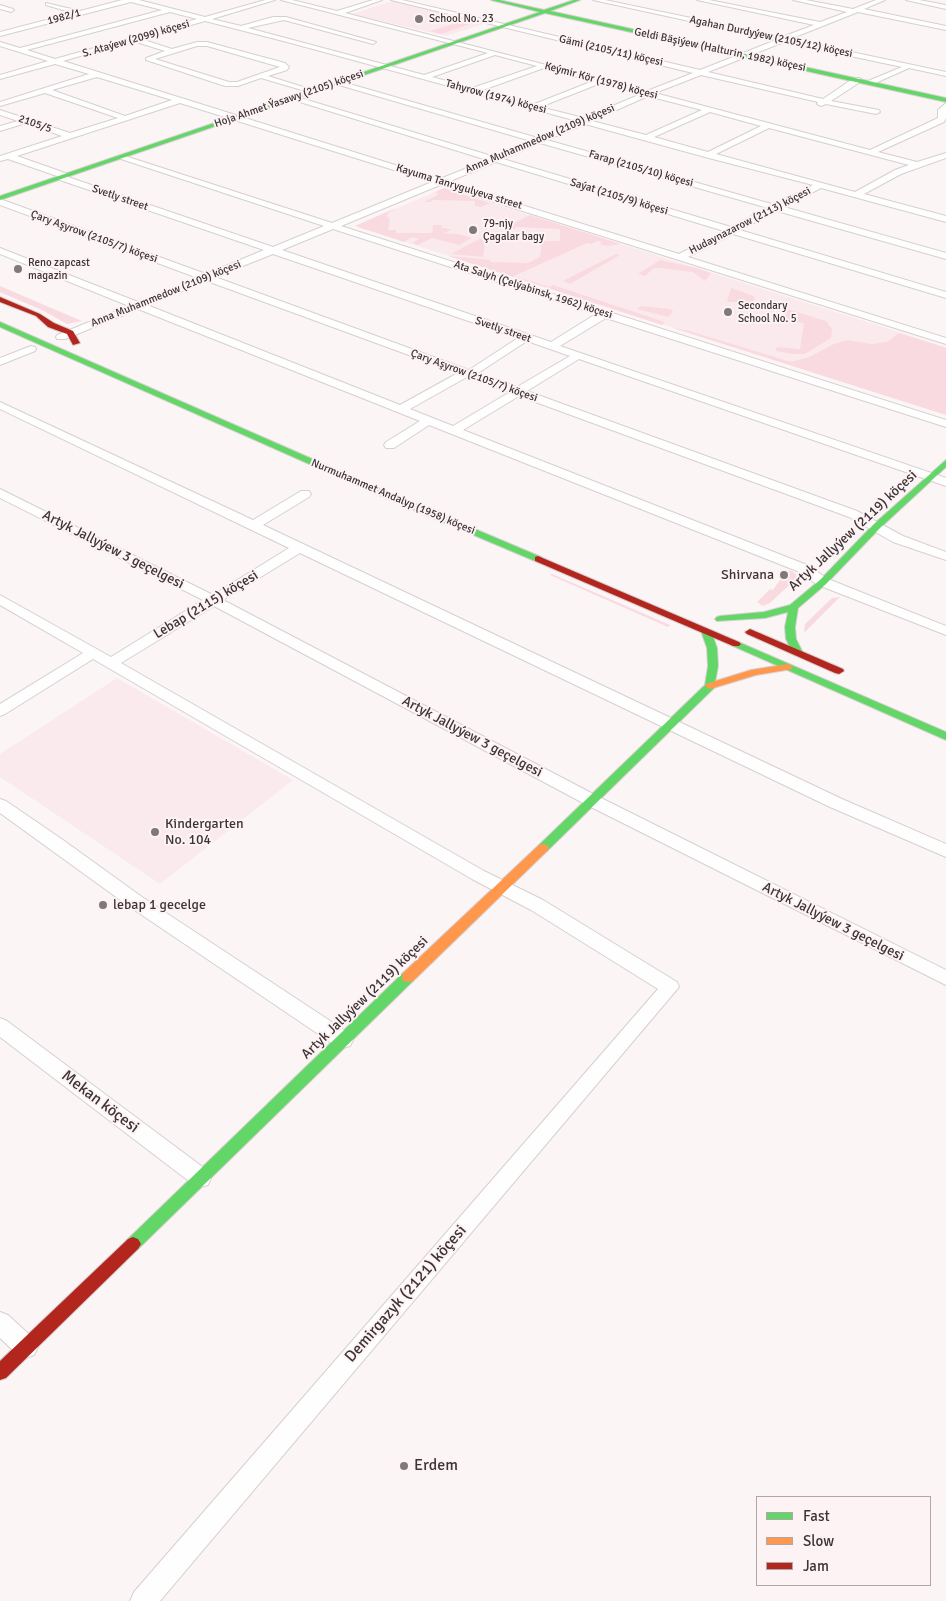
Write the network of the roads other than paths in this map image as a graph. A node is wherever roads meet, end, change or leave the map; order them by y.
1 (130, 0) edge
2 (272, 0) edge
3 (284, 0) edge
4 (379, 0) edge
5 (394, 0) edge
6 (493, 0) edge
7 (578, 0) edge
8 (596, 0) edge
9 (700, 0) edge
10 (796, 0) edge
11 (882, 0) edge
12 (909, 0) edge
13 (48, 4) dead end
14 (0, 7) edge
15 (946, 7) edge
16 (171, 9) junction
17 (11, 10) dead end
18 (855, 11) junction
19 (545, 12) junction
20 (80, 13) junction
21 (337, 13) junction
22 (207, 19) junction
23 (819, 24) junction
24 (504, 26) junction
25 (242, 28) junction
26 (946, 28) edge
27 (408, 31) junction
28 (0, 34) edge
29 (390, 36) dead end
30 (133, 39) junction
31 (382, 39) dead end
32 (783, 39) junction
33 (289, 41) junction
34 (373, 42) junction
35 (454, 43) junction
36 (0, 44) edge
37 (271, 46) dead end
38 (262, 49) dead end
39 (20, 50) junction
40 (172, 51) junction
41 (495, 53) junction
42 (244, 54) junction
43 (336, 54) junction
44 (743, 55) junction
45 (56, 61) junction
46 (544, 66) junction
47 (909, 66) junction
48 (383, 67) junction
49 (701, 72) junction
50 (98, 74) junction
51 (946, 74) edge
52 (2, 75) edge
53 (261, 76) junction
54 (423, 78) junction
55 (857, 80) junction
56 (601, 81) junction
57 (336, 83) junction
58 (871, 83) junction
59 (44, 90) junction
60 (312, 91) junction
61 (472, 91) junction
62 (648, 93) junction
63 (291, 98) junction
64 (181, 100) junction
65 (946, 100) edge
66 (827, 101) junction
67 (0, 104) edge
68 (817, 105) dead end
69 (946, 105) edge
70 (533, 107) junction
71 (711, 109) junction
72 (0, 112) edge
73 (876, 112) dead end
74 (236, 117) junction
75 (125, 118) junction
76 (583, 120) junction
77 (25, 121) junction
78 (770, 125) junction
79 (0, 129) edge
80 (70, 136) junction
81 (646, 138) junction
82 (539, 140) junction
83 (872, 152) junction
84 (708, 155) junction
85 (946, 155) edge
86 (4, 157) edge
87 (119, 157) junction
88 (494, 160) junction
89 (917, 165) junction
90 (62, 176) junction
91 (442, 181) junction
92 (820, 185) junction
93 (856, 195) junction
94 (0, 198) edge
95 (0, 202) edge
96 (777, 207) junction
97 (946, 220) edge
98 (332, 225) junction
99 (731, 230) junction
100 (0, 251) edge
101 (271, 251) junction
102 (946, 256) edge
103 (681, 257) junction
104 (206, 278) junction
105 (946, 295) edge
106 (0, 299) edge
107 (139, 305) junction
108 (0, 311) edge
109 (606, 313) junction
110 (0, 324) edge
111 (0, 335) edge
112 (26, 335) junction
113 (525, 338) junction
114 (73, 340) junction
115 (946, 341) edge
116 (550, 347) junction
117 (30, 349) junction
118 (63, 351) junction
119 (577, 356) junction
120 (0, 362) edge
121 (468, 373) junction
122 (518, 392) junction
123 (0, 405) edge
124 (402, 410) junction
125 (429, 420) junction
126 (946, 424) edge
127 (455, 430) junction
128 (390, 445) dead end
129 (946, 463) edge
130 (932, 477) junction
131 (946, 482) edge
132 (0, 493) edge
133 (305, 494) dead end
134 (254, 525) junction
135 (877, 526) junction
136 (300, 547) junction
137 (946, 556) edge
138 (823, 582) junction
139 (0, 599) edge
140 (213, 600) junction
141 (794, 607) junction
142 (706, 631) junction
143 (946, 631) edge
144 (93, 653) junction
145 (798, 653) junction
146 (111, 663) junction
147 (788, 668) junction
148 (851, 677) dead end
149 (710, 686) junction
150 (0, 711) edge
151 (670, 724) junction
152 (946, 736) edge
153 (591, 800) junction
154 (0, 805) edge
155 (946, 851) edge
156 (502, 886) junction
157 (946, 978) edge
158 (0, 1026) edge
159 (343, 1040) junction
160 (201, 1178) junction
161 (0, 1323) edge
162 (26, 1347) junction
163 (0, 1372) edge
164 (142, 1601) edge

1 - 16 street, Tahyrow (1974) köçesi
1 - 20 street, 1982/1
2 - 22 street, S. Ataýew (2099) köçesi
3 - 21 street, Keýmir Kör (1978) köçesi
4 - 21 street
5 - 24 street, Gämi (2105/11) köçesi
6 - 19 street, Geldi Bäşiýew (Halturin, 1982) köçesi
7 - 19 street, Hoja Ahmet Ýasawy (2105) köçesi
8 - 32 street, Agahan Durdyýew (2105/12) köçesi
9 - 23 street
10 - 18 street
11 - 18 street, Anna Muhammedow (2109) köçesi
12 - 15 street
13 - 20 street
14 - 17 street
16 - 22 street, Tahyrow (1974) köçesi
16 - 39 street
18 - 23 street, Anna Muhammedow (2109) köçesi
18 - 26 street
19 - 24 street, Hoja Ahmet Ýasawy (2105) köçesi
19 - 44 street, Geldi Bäşiýew (Halturin, 1982) köçesi
20 - 28 street, 1982/1
21 - 27 street, Keýmir Kör (1978) köçesi
22 - 25 street, Tahyrow (1974) köçesi
22 - 30 street, S. Ataýew (2099) köçesi
23 - 32 street, Anna Muhammedow (2109) köçesi
24 - 35 street, Hoja Ahmet Ýasawy (2105) köçesi
24 - 49 street, Gämi (2105/11) köçesi
25 - 33 street, Tahyrow (1974) köçesi
25 - 34 street
27 - 29 street
27 - 35 street, Keýmir Kör (1978) köçesi
30 - 40 street
30 - 45 street, S. Ataýew (2099) köçesi
31 - 34 street
32 - 44 street, Anna Muhammedow (2109) köçesi
32 - 47 street, Agahan Durdyýew (2105/12) köçesi
33 - 37 street
33 - 43 street, Tahyrow (1974) köçesi
34 - 43 street
35 - 41 street, Keýmir Kör (1978) köçesi
35 - 48 street, Hoja Ahmet Ýasawy (2105) köçesi
36 - 39 street, Kayuma Tanrygulyeva street
38 - 42 street
39 - 45 street, Kayuma Tanrygulyeva street
40 - 42 street
40 - 53 street
41 - 46 street, Keýmir Kör (1978) köçesi
41 - 54 street
42 - 53 street
43 - 48 street, Tahyrow (1974) köçesi
44 - 49 street, Anna Muhammedow (2109) köçesi
44 - 55 street, Geldi Bäşiýew (Halturin, 1982) köçesi
45 - 50 street, Kayuma Tanrygulyeva street
45 - 52 street, S. Ataýew (2099) köçesi
46 - 56 street, Keýmir Kör (1978) köçesi
46 - 61 street
47 - 51 street, Agahan Durdyýew (2105/12) köçesi
47 - 58 street
48 - 54 street, Tahyrow (1974) köçesi
48 - 57 street, Hoja Ahmet Ýasawy (2105) köçesi
49 - 62 street, Anna Muhammedow (2109) köçesi
49 - 66 street, Gämi (2105/11) köçesi
50 - 59 street
50 - 64 street, Kayuma Tanrygulyeva street
53 - 60 street
54 - 61 street, Tahyrow (1974) köçesi
55 - 58 street, Geldi Bäşiýew (Halturin, 1982) köçesi
55 - 66 street
56 - 62 street, Keýmir Kör (1978) köçesi
56 - 70 street
57 - 60 street, Hoja Ahmet Ýasawy (2105) köçesi
57 - 82 street, Farap (2105/10) köçesi
58 - 65 street, Geldi Bäşiýew (Halturin, 1982) köçesi
59 - 67 street
59 - 75 street
60 - 63 street, Hoja Ahmet Ýasawy (2105) köçesi
61 - 70 street, Tahyrow (1974) köçesi
62 - 71 street, Keýmir Kör (1978) köçesi
62 - 76 street, Anna Muhammedow (2109) köçesi
63 - 74 street, Hoja Ahmet Ýasawy (2105) köçesi
63 - 88 street, Saýat (2105/9) köçesi
64 - 74 street, Kayuma Tanrygulyeva street
64 - 75 street
66 - 68 street
66 - 73 street
69 - 83 street
70 - 76 street, Tahyrow (1974) köçesi
71 - 78 street, Keýmir Kör (1978) köçesi
71 - 81 street
72 - 77 street, 2105/5
74 - 87 street, Hoja Ahmet Ýasawy (2105) köçesi
74 - 91 street, Kayuma Tanrygulyeva street
75 - 80 street
76 - 81 street, Tahyrow (1974) köçesi
76 - 82 street, Anna Muhammedow (2109) köçesi
77 - 79 street
77 - 80 street, 2105/5
78 - 83 street, Keýmir Kör (1978) köçesi
78 - 84 street
80 - 86 street
81 - 84 street, Tahyrow (1974) köçesi
82 - 88 street, Anna Muhammedow (2109) köçesi
82 - 96 street, Farap (2105/10) köçesi
83 - 89 street, Keýmir Kör (1978) köçesi
84 - 92 street, Tahyrow (1974) köçesi
85 - 89 street
86 - 90 street, Svetly street
87 - 90 street, Hoja Ahmet Ýasawy (2105) köçesi
87 - 98 street, Ata Salyh (Çelýabinsk, 1962) köçesi
88 - 91 street, Anna Muhammedow (2109) köçesi
88 - 99 street, Saýat (2105/9) köçesi
89 - 93 street
90 - 94 street, Hoja Ahmet Ýasawy (2105) köçesi
90 - 101 street, Svetly street
91 - 98 street, Anna Muhammedow (2109) köçesi
91 - 103 street, Kayuma Tanrygulyeva street
92 - 93 street, Tahyrow (1974) köçesi
92 - 96 street, Hudaynazarow (2113) köçesi
93 - 97 street, Tahyrow (1974) köçesi
95 - 104 street, Çary Aşyrow (2105/7) köçesi
96 - 99 street, Hudaynazarow (2113) köçesi
96 - 102 street, Farap (2105/10) köçesi
98 - 101 street, Anna Muhammedow (2109) köçesi
98 - 109 street, Ata Salyh (Çelýabinsk, 1962) köçesi
99 - 103 street, Hudaynazarow (2113) köçesi
99 - 105 street, Saýat (2105/9) köçesi
100 - 107 street
101 - 104 street, Anna Muhammedow (2109) köçesi
101 - 113 street, Svetly street
103 - 115 street, Kayuma Tanrygulyeva street
104 - 107 street, Anna Muhammedow (2109) köçesi
104 - 121 street, Çary Aşyrow (2105/7) köçesi
106 - 114 street
107 - 114 street, Anna Muhammedow (2109) köçesi
107 - 124 street
108 - 114 street
109 - 116 street
109 - 126 street, Ata Salyh (Çelýabinsk, 1962) köçesi
110 - 112 street, Nurmuhammet Andalyp (1958) köçesi
111 - 112 street
111 - 117 street
112 - 118 street, Nurmuhammet Andalyp (1958) köçesi
113 - 116 street, Svetly street
113 - 121 street
116 - 119 street, Svetly street
117 - 118 street
117 - 120 street
118 - 142 street, Nurmuhammet Andalyp (1958) köçesi
119 - 122 street
119 - 130 street, Svetly street
121 - 122 street, Çary Aşyrow (2105/7) köçesi
121 - 124 street
122 - 127 street
122 - 135 street, Çary Aşyrow (2105/7) köçesi
123 - 134 street
124 - 125 street
125 - 127 street
125 - 128 street
127 - 138 street
129 - 130 street, Artyk Jallyýew (2119) köçesi
130 - 131 street, Svetly street
130 - 135 street, Artyk Jallyýew (2119) köçesi
132 - 140 street, Artyk Jallyýew 3 geçelgesi
133 - 134 street
134 - 136 street
135 - 137 street, Çary Aşyrow (2105/7) köçesi
135 - 138 street, Artyk Jallyýew (2119) köçesi
136 - 140 street, Lebap (2115) köçesi
136 - 151 street
138 - 141 street, Artyk Jallyýew (2119) köçesi
138 - 143 street
139 - 144 street
140 - 146 street, Lebap (2115) köçesi
140 - 153 street, Artyk Jallyýew 3 geçelgesi
141 - 145 street, Artyk Jallyýew (2119) köçesi
141 - 145 street
142 - 147 street, Nurmuhammet Andalyp (1958) köçesi
142 - 149 street
144 - 146 street
144 - 150 street
145 - 148 street
146 - 156 street
147 - 149 street
147 - 152 street, Nurmuhammet Andalyp (1958) köçesi
149 - 151 street, Artyk Jallyýew (2119) köçesi
151 - 153 street, Artyk Jallyýew (2119) köçesi
151 - 155 street
153 - 156 street, Artyk Jallyýew (2119) köçesi
153 - 157 street, Artyk Jallyýew 3 geçelgesi
154 - 159 street
156 - 159 street, Artyk Jallyýew (2119) köçesi
156 - 164 street, Demirgazyk (2121) köçesi
158 - 160 street, Mekan köçesi
159 - 160 street, Artyk Jallyýew (2119) köçesi
160 - 162 street, Artyk Jallyýew (2119) köçesi
161 - 162 street
162 - 163 street, Artyk Jallyýew (2119) köçesi

